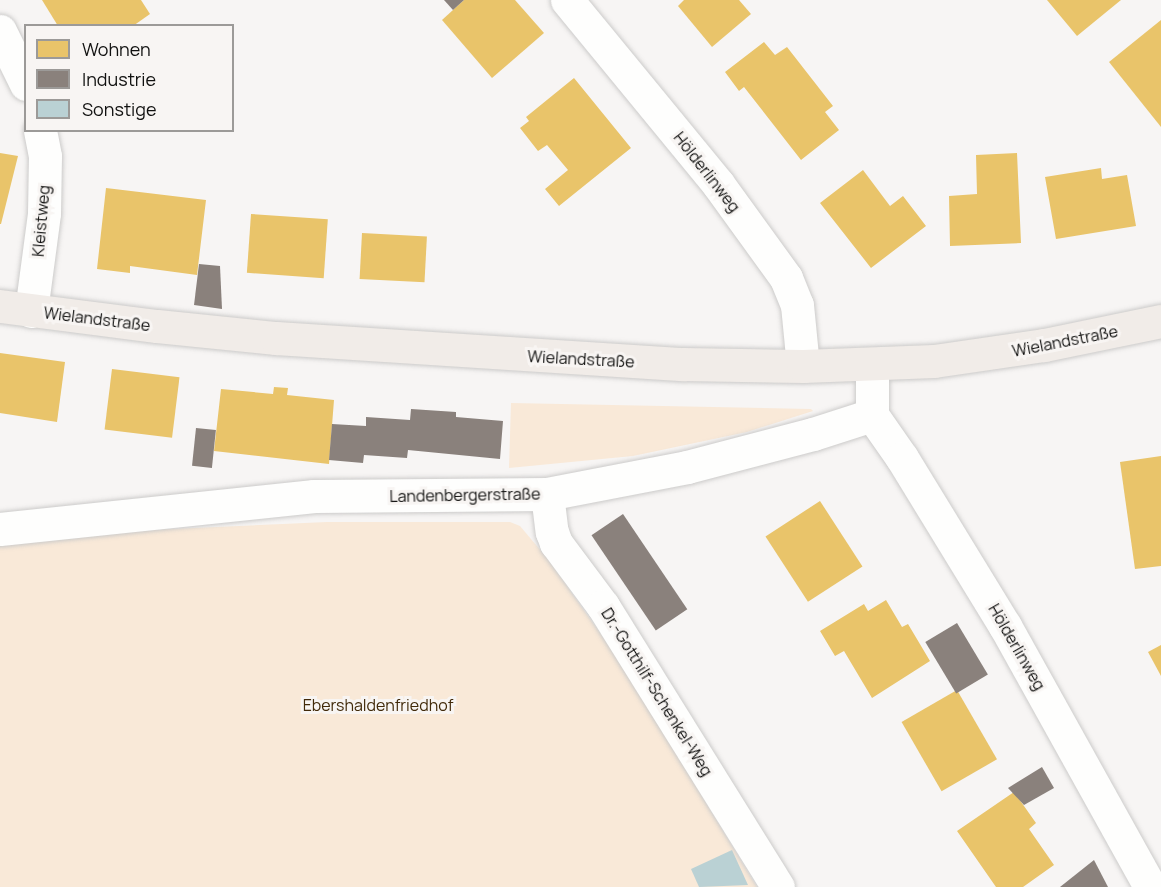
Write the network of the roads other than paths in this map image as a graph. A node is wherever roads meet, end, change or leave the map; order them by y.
1 (567, 0) edge
2 (0, 31) edge
3 (24, 80) edge
4 (40, 132) edge
5 (15, 308) edge
6 (1161, 321) edge
7 (872, 364) junction
8 (803, 366) junction
9 (872, 415) junction
10 (546, 494) junction
11 (0, 529) edge
12 (778, 887) edge
13 (1150, 887) edge

1 - 8 street, Hölderlinweg
2 - 3 street
4 - 5 street, Kleistweg
5 - 8 main road, Wielandstraße
6 - 7 main road, Wielandstraße
7 - 8 main road, Wielandstraße
7 - 9 street
9 - 10 street, Landenbergerstraße
9 - 13 street, Hölderlinweg
10 - 11 street, Landenbergerstraße
10 - 12 street, Dr.-Gotthilf-Schenkel-Weg

